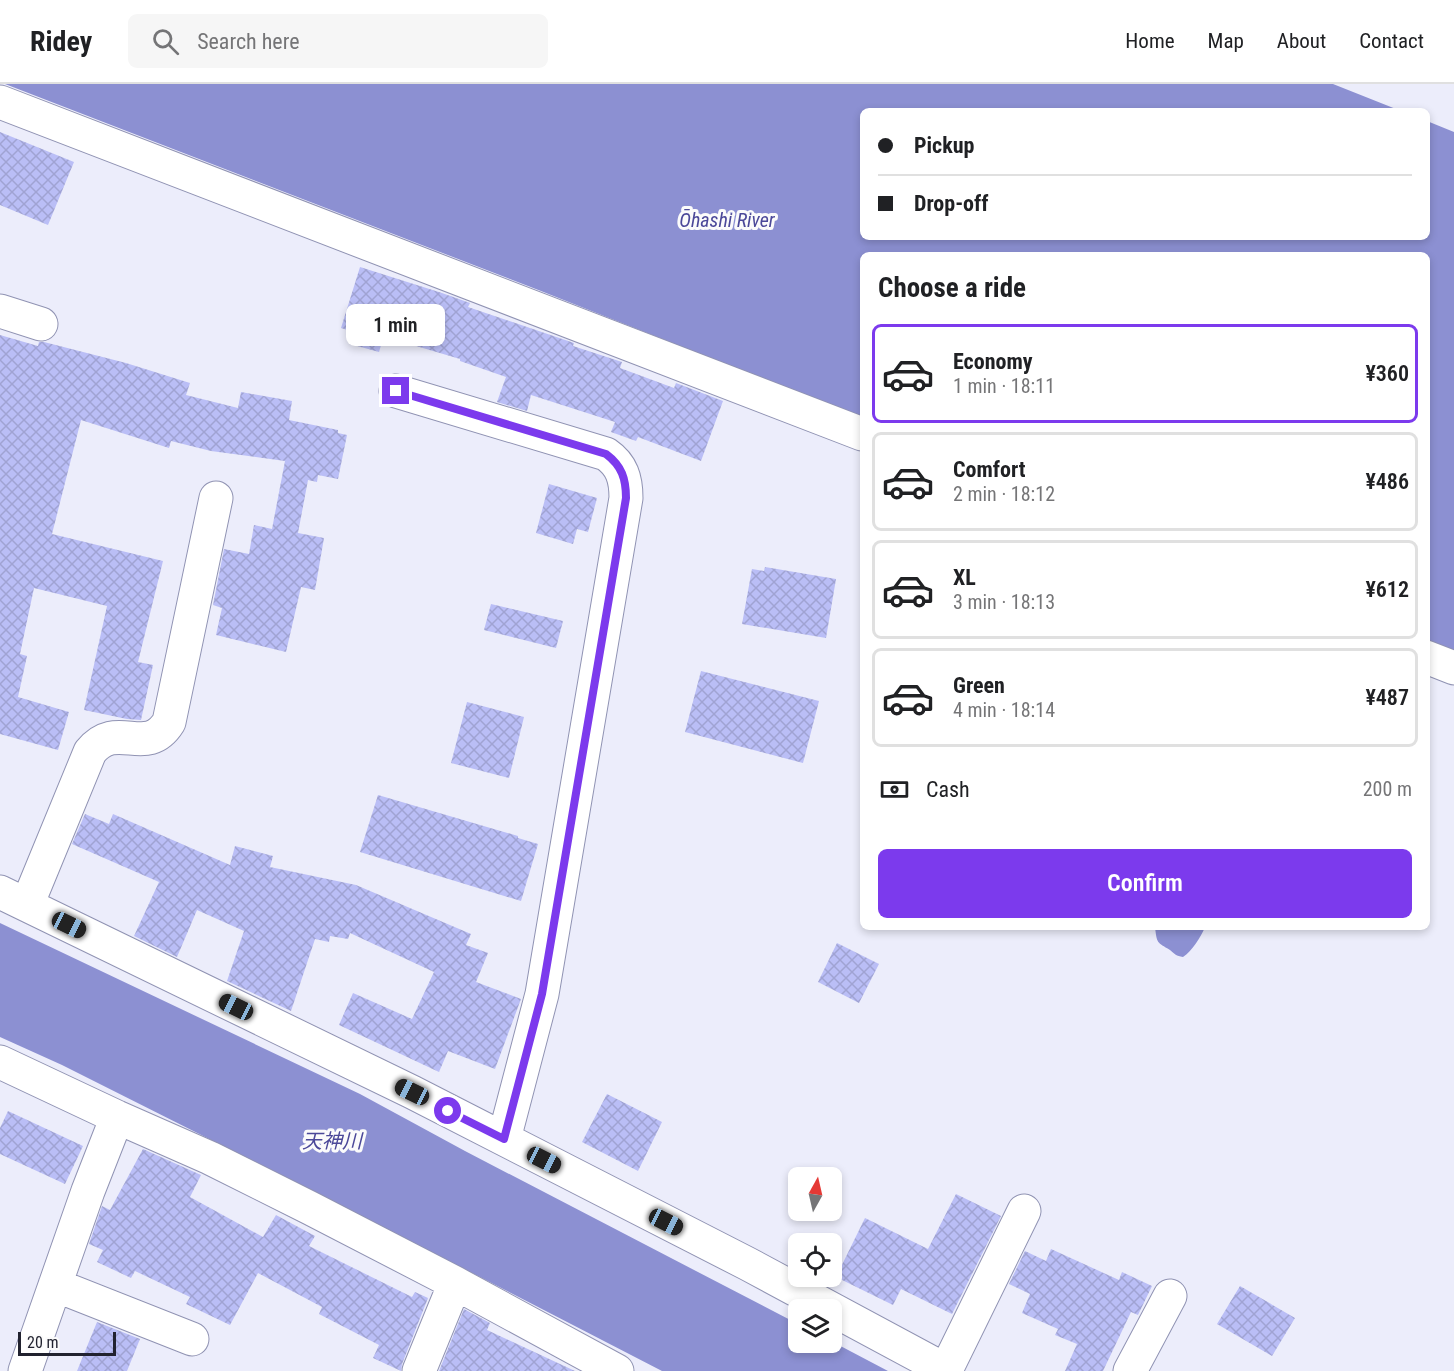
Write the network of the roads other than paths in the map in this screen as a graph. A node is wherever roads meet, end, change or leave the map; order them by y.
1 (0, 102) edge
2 (0, 311) edge
3 (41, 324) dead end
4 (396, 391) dead end
5 (860, 433) edge
6 (216, 498) dead end
7 (1430, 659) edge
8 (1454, 668) edge
9 (13, 899) edge
10 (0, 1062) edge
11 (117, 1117) junction
12 (504, 1139) junction
13 (1024, 1211) dead end
14 (455, 1283) junction
15 (56, 1285) junction
16 (1170, 1296) dead end
17 (192, 1339) dead end
18 (25, 1371) edge
19 (419, 1371) edge
20 (617, 1371) edge
21 (946, 1371) edge
22 (1130, 1371) edge

1 - 5 street
2 - 3 street
4 - 12 street
6 - 9 street
7 - 8 street
9 - 12 street
10 - 11 street
11 - 14 street
11 - 15 street
12 - 21 street
13 - 21 street
14 - 19 street
14 - 20 street
15 - 17 street
15 - 18 street
16 - 22 street

